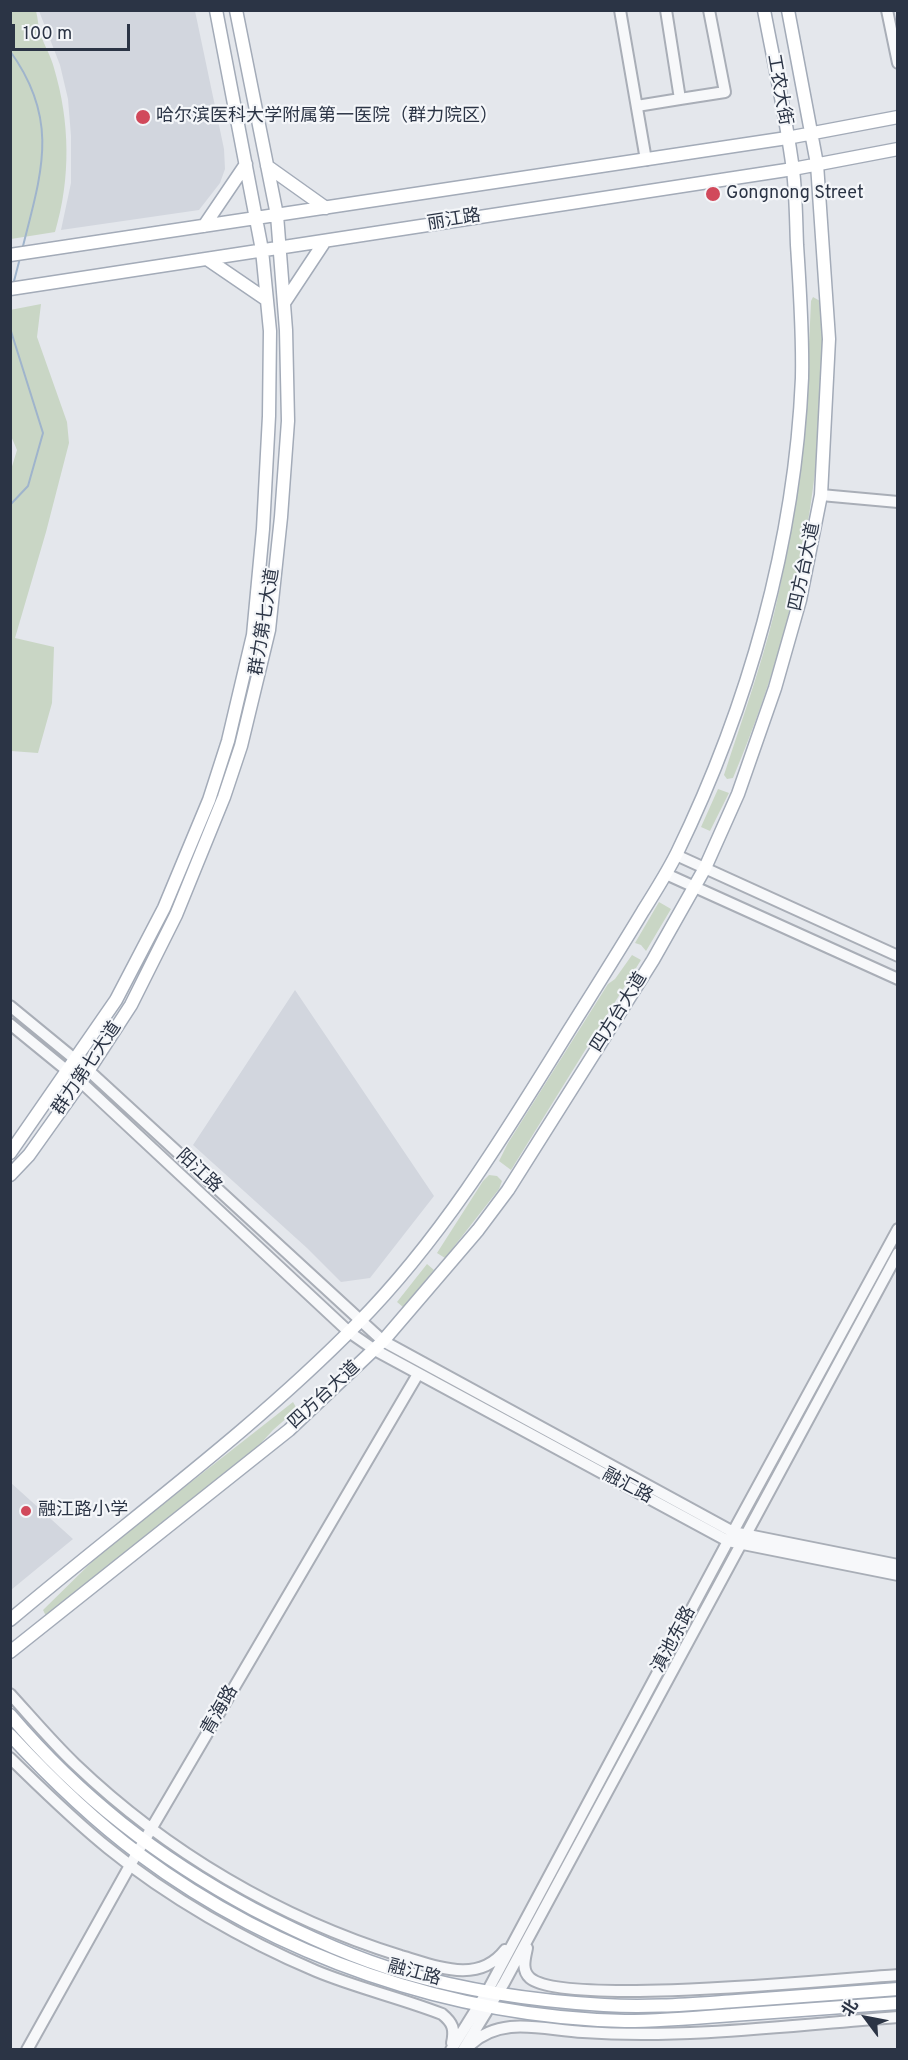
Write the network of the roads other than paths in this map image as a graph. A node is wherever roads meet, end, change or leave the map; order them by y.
1 (216, 10) edge
2 (236, 10) edge
3 (620, 10) edge
4 (666, 10) edge
5 (709, 10) edge
6 (764, 10) edge
7 (788, 10) edge
8 (887, 10) edge
9 (897, 63) edge
10 (680, 99) junction
11 (637, 106) junction
12 (897, 117) edge
13 (812, 133) junction
14 (787, 138) junction
15 (897, 149) edge
16 (646, 160) junction
17 (246, 164) junction
18 (817, 164) junction
19 (267, 166) junction
20 (793, 169) junction
21 (326, 208) junction
22 (277, 215) junction
23 (257, 218) junction
24 (204, 226) junction
25 (325, 241) junction
26 (280, 247) junction
27 (262, 250) junction
28 (10, 255) edge
29 (207, 259) junction
30 (10, 290) edge
31 (267, 300) junction
32 (284, 303) junction
33 (821, 495) junction
34 (897, 501) edge
35 (676, 855) junction
36 (705, 868) junction
37 (666, 874) junction
38 (695, 887) junction
39 (897, 956) edge
40 (897, 979) edge
41 (10, 1006) edge
42 (10, 1024) edge
43 (76, 1059) junction
44 (88, 1070) junction
45 (68, 1072) junction
46 (81, 1082) junction
47 (10, 1153) edge
48 (10, 1175) edge
49 (897, 1229) edge
50 (897, 1253) edge
51 (360, 1321) junction
52 (349, 1332) junction
53 (379, 1346) junction
54 (418, 1374) junction
55 (730, 1537) junction
56 (743, 1539) junction
57 (897, 1565) edge
58 (897, 1575) edge
59 (10, 1620) edge
60 (10, 1652) edge
61 (10, 1694) edge
62 (10, 1714) edge
63 (10, 1735) edge
64 (10, 1758) edge
65 (67, 1793) junction
66 (109, 1813) junction
67 (73, 1819) junction
68 (141, 1820) junction
69 (152, 1829) junction
70 (141, 1847) junction
71 (130, 1865) junction
72 (525, 1923) junction
73 (531, 1934) junction
74 (897, 1975) edge
75 (576, 1989) junction
76 (897, 1989) edge
77 (429, 1992) junction
78 (493, 1993) junction
79 (535, 1998) junction
80 (397, 2000) junction
81 (897, 2003) edge
82 (486, 2005) junction
83 (507, 2008) junction
84 (897, 2017) edge
85 (548, 2029) junction
86 (27, 2049) edge
87 (457, 2049) edge

1 - 17 main road, 群力第七大道
2 - 19 main road, 群力第七大道
3 - 11 street
4 - 10 street
5 - 10 street
6 - 14 main road, 工农大街
7 - 13 main road, 工农大街
8 - 9 street
10 - 11 street
11 - 16 street
12 - 13 main road, 丽江路
13 - 14 main road, 丽江路
13 - 18 main road, 工农大街
14 - 16 main road, 丽江路
14 - 20 main road, 工农大街
15 - 18 main road, 丽江路
16 - 21 main road, 丽江路
17 - 23 main road, 群力第七大道
17 - 24 main road
18 - 20 main road, 丽江路
18 - 33 main road, 四方台大道
19 - 21 main road
19 - 22 main road, 群力第七大道
20 - 25 main road, 丽江路
20 - 35 main road, 四方台大道
21 - 22 main road, 丽江路
22 - 23 main road, 丽江路
22 - 26 main road, 群力第七大道
23 - 24 main road, 丽江路
23 - 27 main road, 群力第七大道
24 - 28 main road, 丽江路
25 - 26 main road, 丽江路
25 - 32 main road
26 - 27 main road, 丽江路
26 - 32 main road, 群力第七大道
27 - 29 main road, 丽江路
27 - 31 main road, 群力第七大道
29 - 30 main road, 丽江路
29 - 31 main road
31 - 43 main road, 群力第七大道
32 - 44 main road, 群力第七大道
33 - 34 street
33 - 36 main road, 四方台大道
35 - 36 street
35 - 37 main road, 四方台大道
36 - 38 main road, 四方台大道
36 - 39 street
37 - 38 street
37 - 51 main road, 四方台大道
38 - 40 street
38 - 53 main road, 四方台大道
41 - 43 street, 阳江路
42 - 45 street, 阳江路
43 - 44 street, 阳江路
43 - 45 main road, 群力第七大道
44 - 46 main road, 群力第七大道
44 - 51 street, 阳江路
45 - 46 street, 阳江路
45 - 47 main road, 群力第七大道
46 - 48 main road, 群力第七大道
46 - 52 street, 阳江路
49 - 55 street, 滇池东路
50 - 56 street, 滇池东路
51 - 52 main road, 四方台大道
51 - 53 street, 阳江路
52 - 53 street, 阳江路
52 - 59 main road, 四方台大道
53 - 54 street, 融汇路
53 - 55 street, 融汇路
53 - 60 main road, 四方台大道
54 - 55 street, 融汇路
54 - 69 street, 青海路
55 - 56 street, 融汇路
55 - 72 street, 滇池东路
56 - 57 street, 融汇路
56 - 58 street, 融汇路
56 - 73 street, 滇池东路
61 - 68 street
62 - 66 main road, 融江路
63 - 65 main road, 融江路
64 - 67 street
65 - 67 street
65 - 70 main road, 融江路
66 - 68 street
66 - 70 main road, 融江路
67 - 71 street
68 - 69 street
69 - 70 street, 青海路
69 - 72 street
70 - 71 street, 青海路
70 - 77 main road, 融江路
70 - 78 main road, 融江路
71 - 80 street
71 - 86 street, 青海路
72 - 78 street, 滇池东路
73 - 75 street
73 - 78 street, 滇池东路
74 - 75 street
75 - 79 street
76 - 79 main road, 融江路
77 - 80 street
77 - 82 main road, 融江路
78 - 79 main road, 融江路
78 - 82 street, 滇池东路
80 - 87 street
81 - 83 main road, 融江路
82 - 83 main road, 融江路
82 - 87 street, 滇池东路
83 - 85 street
84 - 85 street
85 - 87 street

